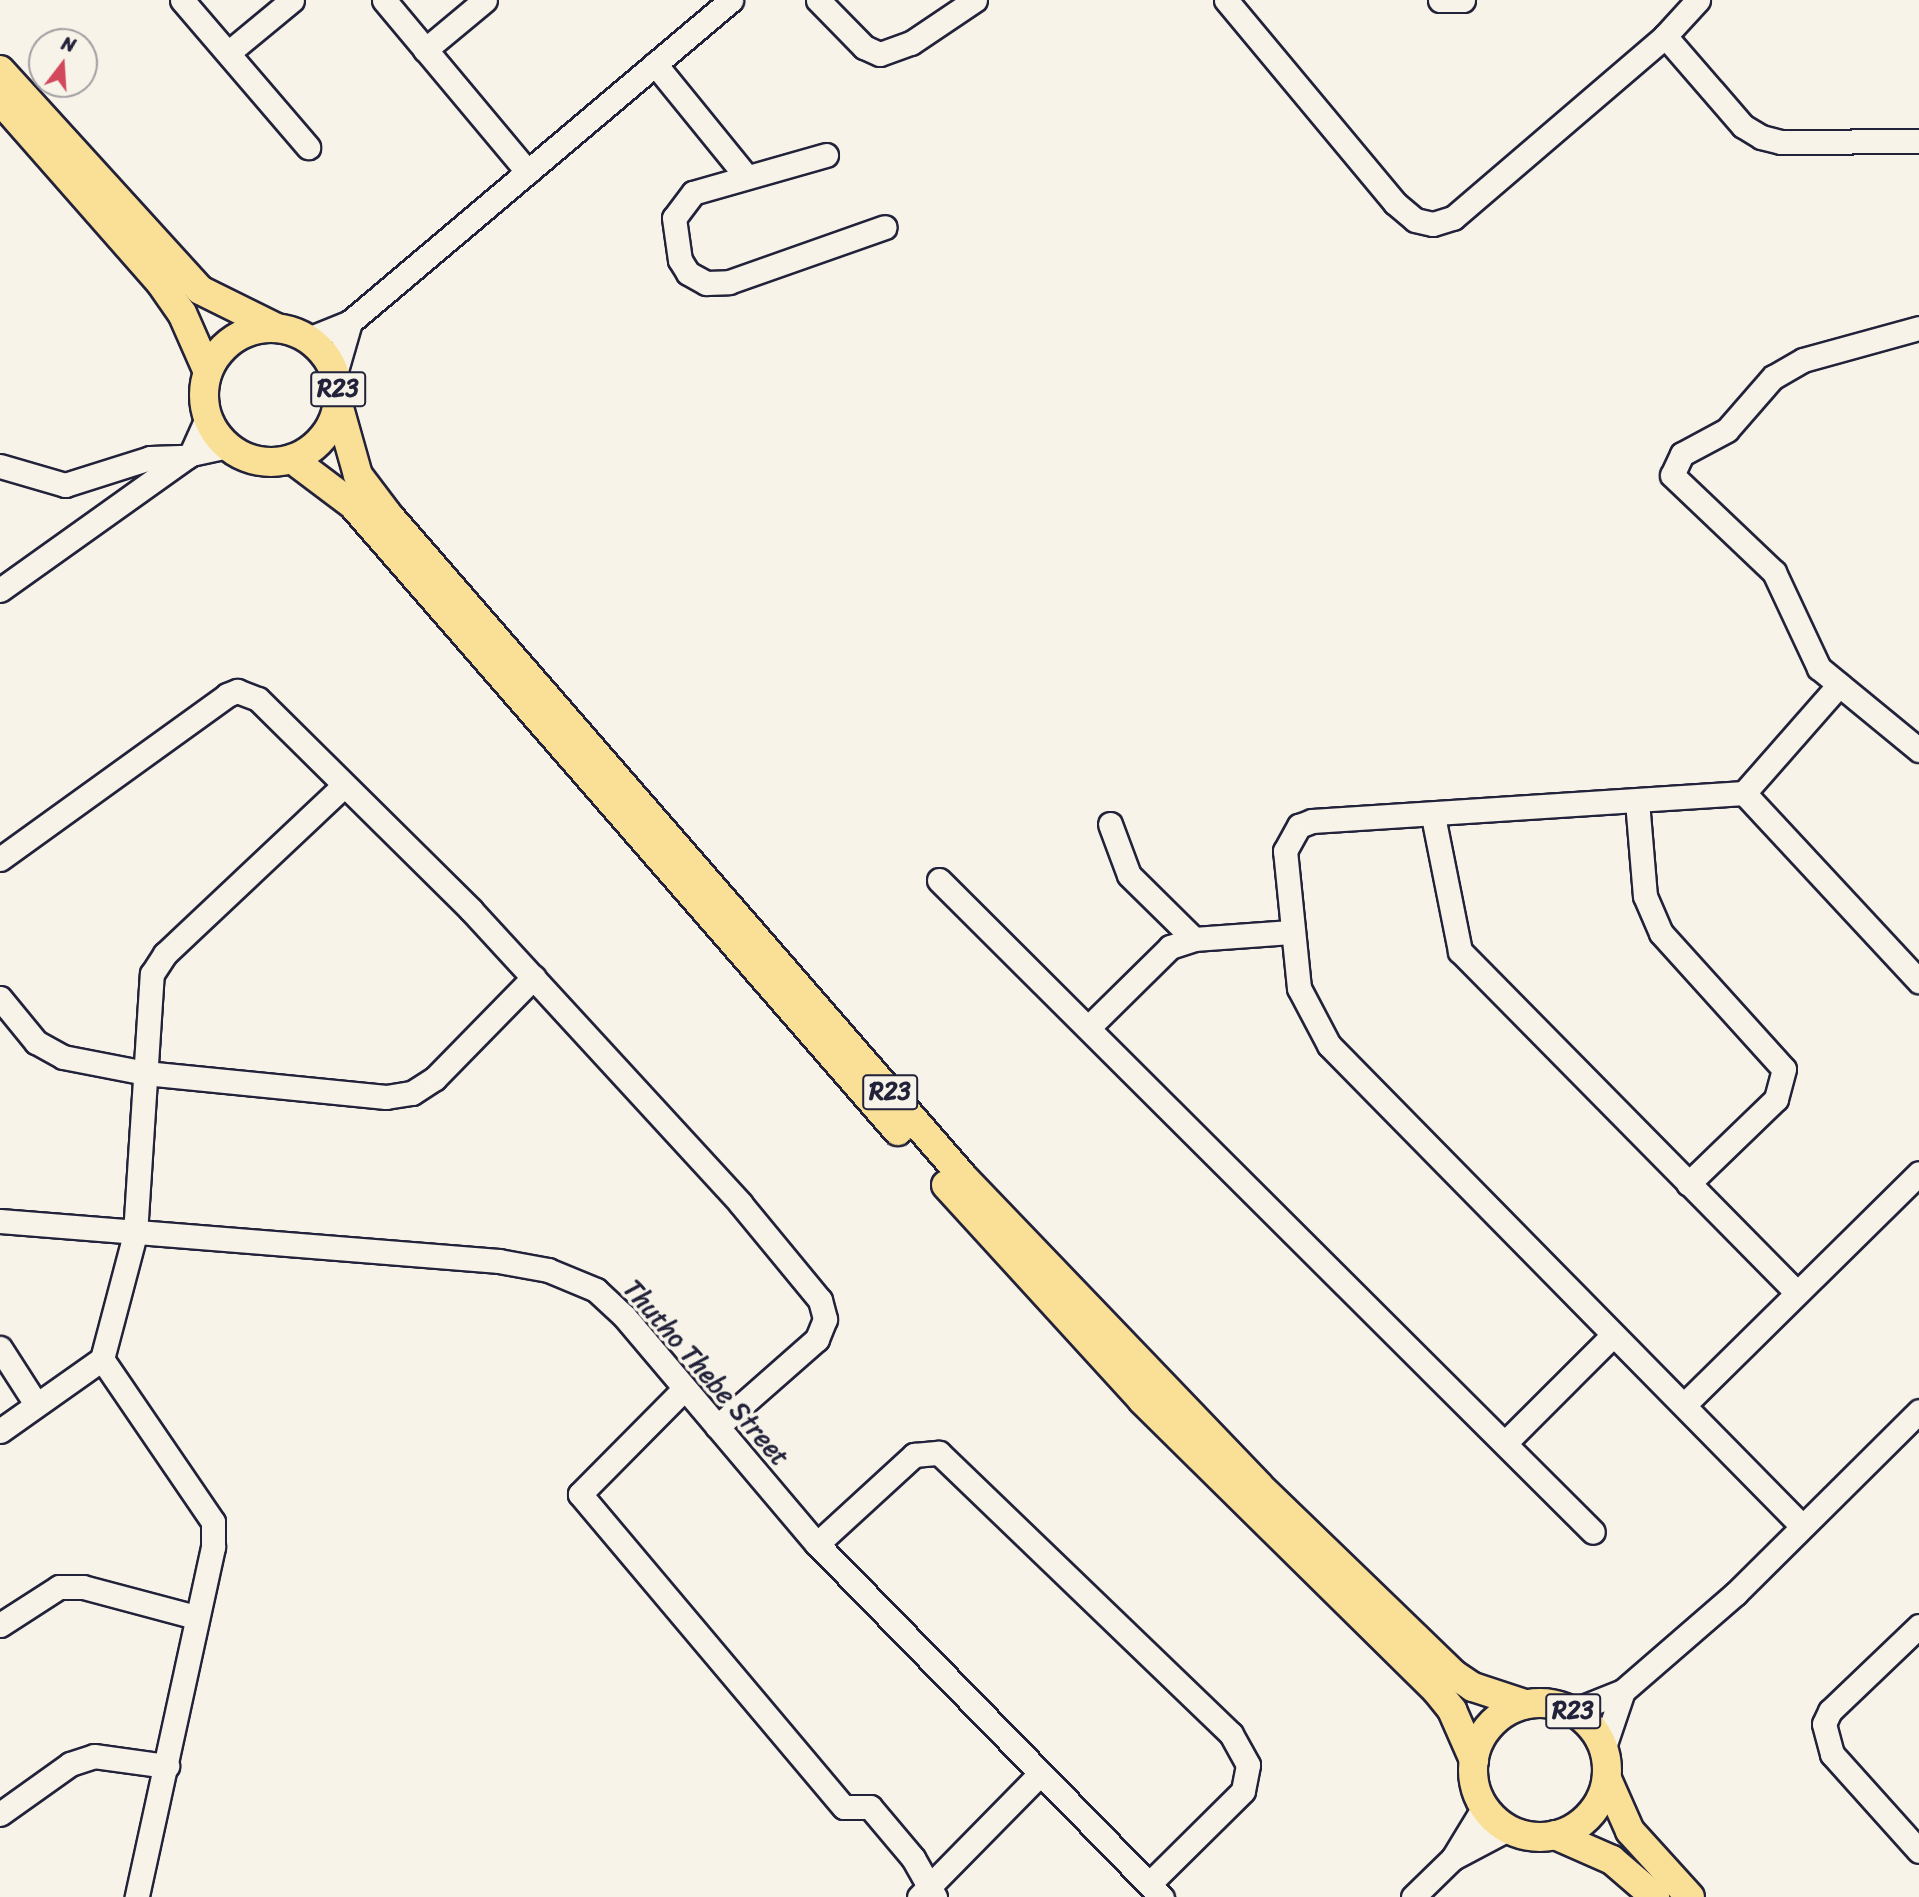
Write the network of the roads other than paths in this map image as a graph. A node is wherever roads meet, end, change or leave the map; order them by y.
1 (182, 0) edge
2 (292, 0) edge
3 (384, 0) edge
4 (485, 0) edge
5 (731, 0) edge
6 (818, 0) edge
7 (975, 0) edge
8 (1226, 0) edge
9 (1440, 0) edge
10 (1462, 0) edge
11 (1698, 0) edge
12 (1665, 36) junction
13 (425, 50) junction
14 (228, 53) junction
15 (655, 64) junction
16 (0, 69) edge
17 (0, 100) edge
18 (1919, 141) edge
19 (308, 147) dead end
20 (826, 155) dead end
21 (528, 172) junction
22 (746, 176) junction
23 (885, 227) dead end
24 (350, 322) junction
25 (1919, 328) edge
26 (279, 329) junction
27 (308, 339) junction
28 (208, 372) junction
29 (335, 374) junction
30 (338, 404) junction
31 (208, 416) junction
32 (228, 446) junction
33 (189, 455) junction
34 (292, 458) junction
35 (0, 466) edge
36 (0, 590) edge
37 (1839, 685) junction
38 (1919, 750) edge
39 (343, 786) junction
40 (1744, 793) junction
41 (1637, 801) junction
42 (1433, 816) junction
43 (1110, 824) dead end
44 (0, 859) edge
45 (939, 880) dead end
46 (1291, 932) junction
47 (1194, 940) junction
48 (534, 977) junction
49 (1919, 981) edge
50 (0, 999) edge
51 (1090, 1026) junction
52 (145, 1073) junction
53 (1919, 1172) edge
54 (1688, 1184) junction
55 (0, 1221) edge
56 (135, 1234) junction
57 (1797, 1293) junction
58 (1613, 1335) junction
59 (0, 1348) edge
60 (102, 1359) junction
61 (684, 1389) junction
62 (36, 1404) junction
63 (1684, 1405) junction
64 (1919, 1412) edge
65 (717, 1427) junction
66 (0, 1431) edge
67 (1505, 1443) junction
68 (1801, 1525) junction
69 (1593, 1532) dead end
70 (817, 1544) junction
71 (195, 1616) junction
72 (0, 1625) edge
73 (1919, 1626) edge
74 (1623, 1691) junction
75 (1525, 1704) junction
76 (1573, 1711) junction
77 (1604, 1747) junction
78 (1474, 1760) junction
79 (167, 1766) junction
80 (1040, 1774) junction
81 (1607, 1779) junction
82 (1484, 1807) junction
83 (0, 1814) edge
84 (1508, 1829) junction
85 (1555, 1835) junction
86 (1917, 1844) edge
87 (1453, 1857) junction
88 (1156, 1890) edge
89 (927, 1894) edge
90 (137, 1897) edge
91 (1413, 1897) edge
92 (1655, 1897) edge
93 (1690, 1897) edge

1 - 14 street
2 - 14 street
3 - 13 street
4 - 13 street
5 - 15 street
6 - 7 street
8 - 12 street
9 - 10 street
11 - 12 street
12 - 18 street
13 - 21 street
14 - 19 street
15 - 21 street
15 - 22 street
16 - 26 main road, R23
17 - 28 main road
20 - 22 street
21 - 24 street
22 - 23 street
24 - 27 street
24 - 29 street
25 - 37 street
26 - 27 main road, R23
26 - 28 main road
27 - 29 main road, R23
28 - 31 main road
29 - 30 main road, R23
30 - 34 main road, R23
30 - 75 main road, R23
31 - 32 main road
31 - 33 street
32 - 33 street
32 - 34 main road
33 - 35 street
33 - 36 street
34 - 78 main road, R23
37 - 38 street
37 - 40 street
39 - 44 street
39 - 48 street
39 - 52 street
40 - 41 street
40 - 49 street
41 - 42 street
41 - 54 street
42 - 46 street
42 - 54 street
43 - 47 street
45 - 51 street
46 - 47 street
46 - 58 street
47 - 51 street
48 - 52 street
48 - 65 street
50 - 52 street
51 - 67 street
52 - 56 street
53 - 57 street
54 - 57 street
55 - 56 street, Thutho Thebe Street
56 - 60 street
56 - 61 street, Thutho Thebe Street
57 - 63 street
58 - 63 street
58 - 67 street
59 - 62 street
60 - 62 street
60 - 71 street
61 - 65 street, Thutho Thebe Street
61 - 89 street
62 - 66 street
63 - 68 street
64 - 68 street
65 - 70 street, Thutho Thebe Street
67 - 69 street
68 - 74 street
70 - 80 street, Thutho Thebe Street
70 - 88 street
71 - 72 street
71 - 79 street
73 - 86 street
74 - 76 street
74 - 77 street
75 - 76 main road, R23
75 - 78 main road, R23
76 - 77 main road, R23
77 - 81 main road, R23
78 - 82 main road, R23
79 - 83 street
79 - 90 street
80 - 88 street, Thutho Thebe Street
80 - 89 street
81 - 85 main road, R23
81 - 93 main road, R23
82 - 84 main road
82 - 87 street
84 - 85 main road
84 - 87 street
85 - 92 main road
87 - 91 street

